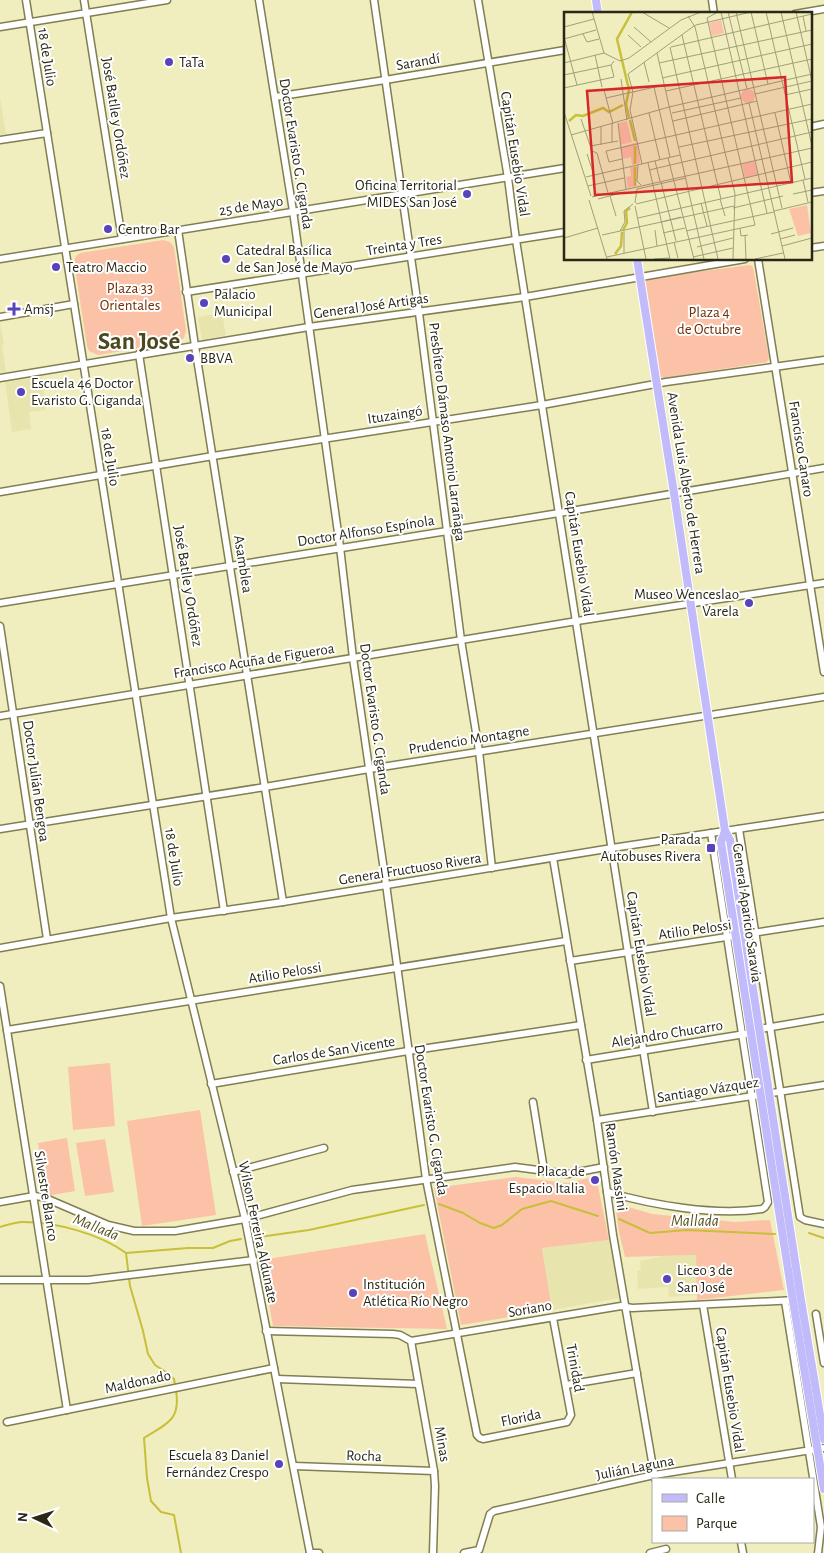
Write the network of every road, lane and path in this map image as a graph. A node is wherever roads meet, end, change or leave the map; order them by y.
1 (26, 0) edge
2 (84, 0) edge
3 (167, 0) edge
4 (259, 0) edge
5 (374, 0) edge
6 (478, 0) edge
7 (144, 2) edge
8 (824, 9) edge
9 (807, 12) edge
10 (86, 13) junction
11 (29, 22) junction
12 (0, 27) edge
13 (564, 50) edge
14 (488, 62) junction
15 (385, 80) junction
16 (275, 96) junction
17 (47, 133) junction
18 (0, 140) edge
19 (564, 168) edge
20 (508, 178) junction
21 (401, 194) junction
22 (293, 211) junction
23 (178, 230) junction
24 (564, 232) edge
25 (122, 239) junction
26 (516, 240) junction
27 (66, 249) junction
28 (411, 256) junction
29 (0, 260) edge
30 (637, 260) edge
31 (739, 260) edge
32 (758, 260) edge
33 (302, 273) junction
34 (639, 276) junction
35 (186, 292) junction
36 (525, 297) junction
37 (74, 304) junction
38 (419, 313) junction
39 (0, 317) edge
40 (309, 327) junction
41 (195, 346) junction
42 (139, 354) junction
43 (824, 360) edge
44 (83, 364) junction
45 (775, 367) junction
46 (0, 378) edge
47 (657, 384) junction
48 (542, 405) junction
49 (433, 422) junction
50 (325, 439) junction
51 (213, 456) junction
52 (156, 466) junction
53 (824, 468) edge
54 (792, 474) junction
55 (100, 475) junction
56 (0, 492) edge
57 (674, 493) junction
58 (559, 513) junction
59 (447, 530) junction
60 (340, 547) junction
61 (231, 566) junction
62 (173, 575) junction
63 (824, 583) edge
64 (119, 584) junction
65 (810, 585) junction
66 (0, 603) edge
67 (691, 604) junction
68 (576, 621) junction
69 (0, 626) edge
70 (461, 640) junction
71 (353, 658) junction
72 (824, 672) edge
73 (248, 675) junction
74 (190, 684) junction
75 (136, 693) junction
76 (824, 697) edge
77 (14, 713) junction
78 (0, 716) edge
79 (708, 716) junction
80 (594, 734) junction
81 (479, 752) junction
82 (369, 769) junction
83 (265, 787) junction
84 (206, 796) junction
85 (153, 805) junction
86 (824, 816) edge
87 (29, 824) junction
88 (0, 829) edge
89 (739, 829) junction
90 (725, 831) junction
91 (711, 833) junction
92 (612, 848) junction
93 (553, 858) junction
94 (492, 868) junction
95 (386, 884) junction
96 (283, 902) junction
97 (224, 910) junction
98 (171, 918) junction
99 (824, 922) edge
100 (756, 933) junction
101 (740, 936) junction
102 (727, 938) junction
103 (47, 939) junction
104 (566, 941) junction
105 (0, 948) edge
106 (628, 952) junction
107 (570, 961) junction
108 (397, 967) junction
109 (0, 986) edge
110 (191, 1000) junction
111 (824, 1018) edge
112 (580, 1024) junction
113 (770, 1027) junction
114 (760, 1029) junction
115 (7, 1030) junction
116 (751, 1033) junction
117 (742, 1035) junction
118 (643, 1050) junction
119 (408, 1051) junction
120 (586, 1060) junction
121 (211, 1084) junction
122 (824, 1085) edge
123 (780, 1091) junction
124 (765, 1093) junction
125 (751, 1095) junction
126 (533, 1102) dead end
127 (653, 1112) junction
128 (597, 1120) junction
129 (324, 1148) dead end
130 (604, 1167) junction
131 (544, 1170) junction
132 (233, 1172) junction
133 (426, 1179) junction
134 (607, 1192) junction
135 (34, 1196) junction
136 (0, 1202) edge
137 (244, 1219) junction
138 (824, 1224) edge
139 (254, 1260) junction
140 (47, 1279) junction
141 (0, 1280) edge
142 (793, 1301) junction
143 (703, 1305) junction
144 (626, 1307) junction
145 (816, 1314) dead end
146 (553, 1318) junction
147 (266, 1331) junction
148 (457, 1335) junction
149 (411, 1341) junction
150 (824, 1363) edge
151 (274, 1368) junction
152 (637, 1373) junction
153 (277, 1379) junction
154 (418, 1384) junction
155 (566, 1385) junction
156 (67, 1410) junction
157 (7, 1422) dead end
158 (567, 1422) joint
159 (824, 1436) edge
160 (480, 1438) joint
161 (816, 1450) edge
162 (729, 1464) junction
163 (294, 1466) junction
164 (434, 1471) junction
165 (655, 1477) edge
166 (732, 1478) edge
167 (824, 1489) edge
168 (667, 1551) edge
169 (310, 1553) edge
170 (319, 1553) edge
171 (434, 1553) edge
172 (464, 1553) edge
173 (650, 1553) edge
174 (818, 1553) edge

1 - 11 street, 18 de Julio
2 - 10 street, José Batlle y Ordóñez
3 - 7 street
4 - 16 street, Doctor Evaristo G. Ciganda
5 - 15 street, Presbítero Dámaso Antonio Larrañaga
6 - 14 street, Capitán Eusebio Vidal
7 - 10 street
8 - 9 street
10 - 11 street
10 - 25 street, José Batlle y Ordóñez
11 - 12 street
11 - 17 street, 18 de Julio
13 - 14 street, Sarandí
14 - 15 street, Sarandí
14 - 20 street, Capitán Eusebio Vidal
15 - 16 street, Sarandí
15 - 21 street, Presbítero Dámaso Antonio Larrañaga
16 - 22 street, Doctor Evaristo G. Ciganda
17 - 18 street
17 - 27 street, 18 de Julio
19 - 20 street, 25 de Mayo
20 - 21 street, 25 de Mayo
20 - 26 street, Capitán Eusebio Vidal
21 - 22 street, 25 de Mayo
21 - 28 street, Presbítero Dámaso Antonio Larrañaga
22 - 23 street, 25 de Mayo
22 - 33 street, Doctor Evaristo G. Ciganda
23 - 25 street, 25 de Mayo
23 - 35 street, Asamblea
24 - 26 street, Treinta y Tres
25 - 27 street, 25 de Mayo
26 - 28 street, Treinta y Tres
26 - 36 street, Capitán Eusebio Vidal
27 - 29 street, 25 de Mayo
27 - 37 street, 18 de Julio
28 - 33 street, Treinta y Tres
28 - 38 street, Presbítero Dámaso Antonio Larrañaga
30 - 34 main road, Avenida Luis Alberto de Herrera
31 - 34 street, General José Artigas
32 - 45 street, Francisco Canaro
33 - 35 street, Treinta y Tres
33 - 40 street, Doctor Evaristo G. Ciganda
34 - 36 street, General José Artigas
34 - 47 main road, Avenida Luis Alberto de Herrera
35 - 41 street, Asamblea
36 - 38 street, General José Artigas
36 - 48 street, Capitán Eusebio Vidal
37 - 39 street
37 - 44 street, 18 de Julio
38 - 40 street, General José Artigas
38 - 49 street, Presbítero Dámaso Antonio Larrañaga
40 - 41 street, General José Artigas
40 - 50 street, Doctor Evaristo G. Ciganda
41 - 42 street, General José Artigas
41 - 51 street, Asamblea
42 - 44 street, General José Artigas
42 - 52 street, José Batlle y Ordóñez
43 - 45 street, Ituzaingó
44 - 46 street, General José Artigas
44 - 55 street, 18 de Julio
45 - 47 street, Ituzaingó
45 - 54 street, Francisco Canaro
47 - 48 street, Ituzaingó
47 - 57 main road, Avenida Luis Alberto de Herrera
48 - 49 street, Ituzaingó
48 - 58 street, Capitán Eusebio Vidal
49 - 50 street, Ituzaingó
49 - 59 street, Presbítero Dámaso Antonio Larrañaga
50 - 51 street, Ituzaingó
50 - 60 street, Doctor Evaristo G. Ciganda
51 - 52 street, Ituzaingó
51 - 61 street, Asamblea
52 - 55 street, Ituzaingó
52 - 62 street, José Batlle y Ordóñez
53 - 54 street, Doctor Alfonso Espínola
54 - 57 street, Doctor Alfonso Espínola
54 - 65 street, Francisco Canaro
55 - 56 street, Ituzaingó
55 - 64 street, 18 de Julio
57 - 58 street, Doctor Alfonso Espínola
57 - 67 main road, Avenida Luis Alberto de Herrera
58 - 59 street, Doctor Alfonso Espínola
58 - 68 street, Capitán Eusebio Vidal
59 - 60 street, Doctor Alfonso Espínola
59 - 70 street, Presbítero Dámaso Antonio Larrañaga
60 - 61 street, Doctor Alfonso Espínola
60 - 71 street, Doctor Evaristo G. Ciganda
61 - 62 street, Doctor Alfonso Espínola
61 - 73 street, Asamblea
62 - 64 street, Doctor Alfonso Espínola
62 - 74 street, José Batlle y Ordóñez
63 - 65 street, Francisco Acuña de Figueroa
64 - 66 street, Doctor Alfonso Espínola
64 - 75 street, 18 de Julio
65 - 67 street, Francisco Acuña de Figueroa
65 - 72 street, Francisco Canaro
67 - 68 street, Francisco Acuña de Figueroa
67 - 79 main road, Avenida Luis Alberto de Herrera
68 - 70 street, Francisco Acuña de Figueroa
68 - 80 street, Capitán Eusebio Vidal
69 - 77 street, Doctor Julián Bengoa
70 - 71 street, Francisco Acuña de Figueroa
70 - 81 street, Presbítero Dámaso Antonio Larrañaga
71 - 73 street, Francisco Acuña de Figueroa
71 - 82 street, Doctor Evaristo G. Ciganda
73 - 74 street, Francisco Acuña de Figueroa
73 - 83 street, Asamblea
74 - 75 street, Francisco Acuña de Figueroa
74 - 84 street, José Batlle y Ordóñez
75 - 77 street, Francisco Acuña de Figueroa
75 - 85 street, 18 de Julio
76 - 79 street, Prudencio Montagne
77 - 78 street, Francisco Acuña de Figueroa
77 - 87 street, Doctor Julián Bengoa
79 - 80 street, Prudencio Montagne
79 - 90 main road, Avenida Luis Alberto de Herrera
80 - 81 street, Prudencio Montagne
80 - 92 street, Capitán Eusebio Vidal
81 - 82 street, Prudencio Montagne
81 - 94 street, Presbítero Dámaso Antonio Larrañaga
82 - 83 street, Prudencio Montagne
82 - 95 street, Doctor Evaristo G. Ciganda
83 - 84 street, Prudencio Montagne
83 - 96 street, Asamblea
84 - 85 street, Prudencio Montagne
84 - 97 street, José Batlle y Ordóñez
85 - 87 street, Prudencio Montagne
85 - 98 street, 18 de Julio
86 - 89 street, General Fructuoso Rivera
87 - 88 street, Prudencio Montagne
87 - 103 street, Doctor Julián Bengoa
89 - 90 street, General Fructuoso Rivera
89 - 100 street, General Aparicio Saravia
90 - 91 street, General Fructuoso Rivera
90 - 101 main road, General Aparicio Saravia
91 - 92 street, General Fructuoso Rivera
91 - 102 street, General Aparicio Saravia
92 - 93 street, General Fructuoso Rivera
92 - 106 street, Capitán Eusebio Vidal
93 - 94 street, General Fructuoso Rivera
93 - 104 street, Ramón Massini
94 - 95 street, General Fructuoso Rivera
95 - 96 street, General Fructuoso Rivera
95 - 108 street, Doctor Evaristo G. Ciganda
96 - 97 street, General Fructuoso Rivera
97 - 98 street, General Fructuoso Rivera
98 - 103 street, General Fructuoso Rivera
98 - 110 street, Wilson Ferreira Aldunate
99 - 100 street, Atilio Pelossi
100 - 101 street, Atilio Pelossi
100 - 113 street, General Aparicio Saravia
101 - 102 street, Atilio Pelossi
101 - 114 main road, General Aparicio Saravia
101 - 116 main road, General Aparicio Saravia
102 - 106 street, Atilio Pelossi
102 - 117 street, General Aparicio Saravia
103 - 105 street, General Fructuoso Rivera
104 - 107 street, Ramón Massini
104 - 108 street, Atilio Pelossi
106 - 107 street, Atilio Pelossi
106 - 118 street, Capitán Eusebio Vidal
107 - 112 street, Ramón Massini
108 - 110 street, Atilio Pelossi
108 - 119 street, Doctor Evaristo G. Ciganda
109 - 115 street, Silvestre Blanco
110 - 115 street, Atilio Pelossi
110 - 121 street, Wilson Ferreira Aldunate
111 - 113 street
112 - 119 street, Carlos de San Vicente
112 - 120 street, Ramón Massini
113 - 114 street
113 - 123 street, General Aparicio Saravia
114 - 124 main road, General Aparicio Saravia
115 - 135 street, Silvestre Blanco
116 - 117 street, Alejandro Chucarro
116 - 124 main road, General Aparicio Saravia
117 - 118 street, Alejandro Chucarro
117 - 125 street, General Aparicio Saravia
118 - 120 street, Alejandro Chucarro
118 - 127 street, Capitán Eusebio Vidal
119 - 121 street, Carlos de San Vicente
119 - 133 street, Doctor Evaristo G. Ciganda
120 - 128 street, Ramón Massini
121 - 132 street, Wilson Ferreira Aldunate
122 - 123 street, Santiago Vázquez
123 - 124 street, Santiago Vázquez
123 - 138 street, General Aparicio Saravia
124 - 125 street, Santiago Vázquez
124 - 142 main road, General Aparicio Saravia
125 - 127 street, Santiago Vázquez
125 - 134 street, General Aparicio Saravia
126 - 131 street
127 - 128 street, Santiago Vázquez
128 - 130 street, Ramón Massini
129 - 132 street
130 - 131 street
130 - 134 street, Ramón Massini
131 - 133 street
132 - 137 street, Wilson Ferreira Aldunate
133 - 137 street
133 - 148 street, Doctor Evaristo G. Ciganda
134 - 144 street, Ramón Massini
135 - 136 street
135 - 137 street
135 - 140 street, Silvestre Blanco
137 - 139 street, Wilson Ferreira Aldunate
139 - 140 street
139 - 147 street, Wilson Ferreira Aldunate
140 - 141 street
140 - 156 street, Silvestre Blanco
142 - 143 street, Soriano
142 - 159 main road, General Aparicio Saravia
142 - 161 main road, General Aparicio Saravia
143 - 144 street, Soriano
143 - 162 street, Capitán Eusebio Vidal
144 - 146 street, Soriano
144 - 152 street, Ramón Massini
145 - 150 street
146 - 148 street, Soriano
146 - 155 street, Trinidad
147 - 149 street, Soriano
147 - 151 street, Wilson Ferreira Aldunate
148 - 149 street, Soriano
148 - 160 street, Doctor Evaristo G. Ciganda
149 - 154 street, Minas
151 - 153 street, Wilson Ferreira Aldunate
151 - 156 street, Maldonado
152 - 155 street
152 - 165 street, Ramón Massini
153 - 154 street
153 - 163 street, Wilson Ferreira Aldunate
154 - 164 street, Minas
155 - 158 street, Trinidad
156 - 157 street, Maldonado
158 - 160 street, Florida
161 - 162 street, Julián Laguna
161 - 167 main road, General Aparicio Saravia
161 - 174 street, General Aparicio Saravia
162 - 165 street, Julián Laguna
162 - 166 street, Capitán Eusebio Vidal
163 - 164 street, Rocha
163 - 169 street, Wilson Ferreira Aldunate
164 - 171 street, Minas
165 - 172 street, Julián Laguna
168 - 173 street
169 - 170 street

